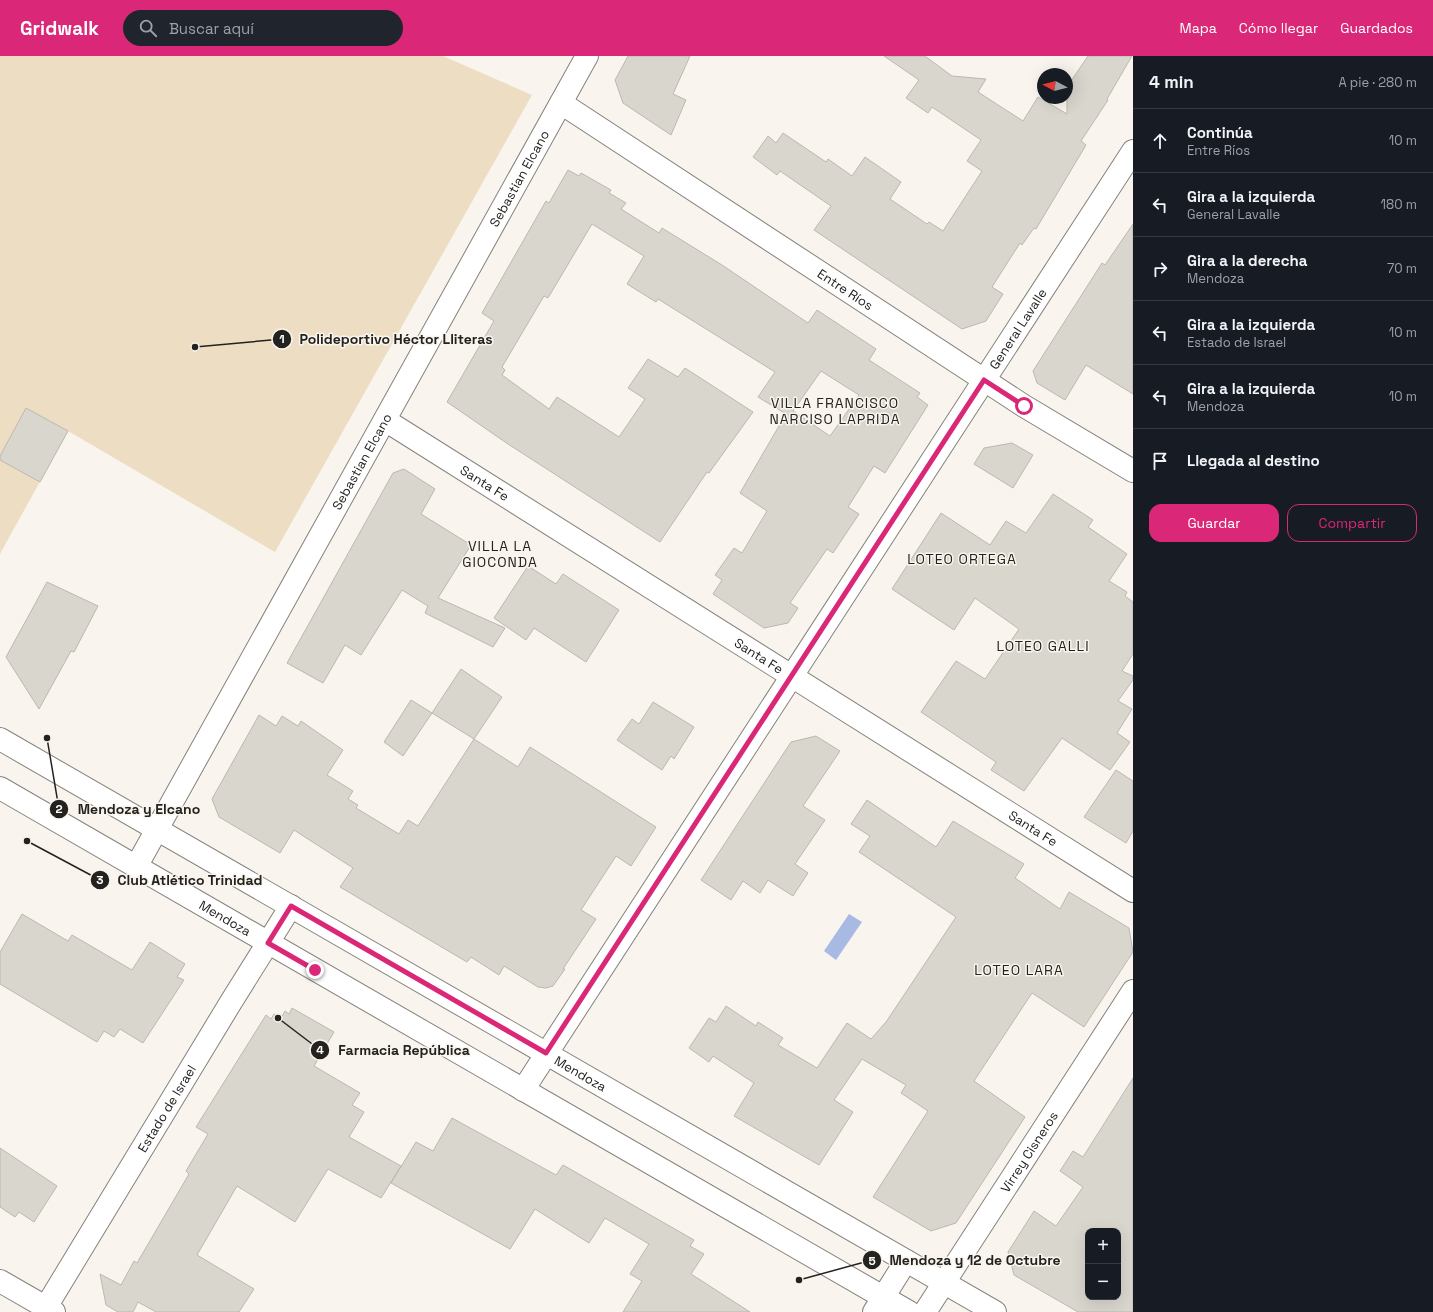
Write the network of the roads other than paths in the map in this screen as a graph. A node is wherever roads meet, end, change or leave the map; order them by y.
1 (587, 56) edge
2 (561, 103) junction
3 (1133, 152) edge
4 (984, 380) junction
5 (384, 420) junction
6 (1133, 471) edge
7 (792, 676) junction
8 (0, 739) edge
9 (0, 788) edge
10 (157, 829) junction
11 (136, 867) junction
12 (1133, 891) edge
13 (291, 906) junction
14 (268, 943) junction
15 (1133, 991) edge
16 (546, 1053) junction
17 (523, 1090) junction
18 (906, 1261) junction
19 (0, 1281) edge
20 (944, 1282) junction
21 (879, 1305) edge
22 (48, 1310) edge
23 (909, 1312) edge
24 (925, 1312) edge
25 (995, 1312) edge

1 - 2 street, Sebastian Elcano
2 - 4 street, Entre Ríos
2 - 5 street, Sebastian Elcano
3 - 4 street, General Lavalle
4 - 6 street, Entre Ríos
4 - 7 street, General Lavalle
5 - 7 street, Santa Fe
5 - 10 street, Sebastian Elcano
7 - 12 street, Santa Fe
7 - 16 street, General Lavalle
8 - 10 street, Mendoza
9 - 11 street, Mendoza
10 - 11 street, Sebastian Elcano
10 - 13 street, Mendoza
11 - 14 street, Mendoza
13 - 14 street, Estado de Israel
13 - 16 street, Mendoza
14 - 17 street, Mendoza
14 - 22 street, Estado de Israel
15 - 20 street, Virrey Cisneros
16 - 17 street, General Lavalle
16 - 18 street, Mendoza
17 - 21 street, Mendoza
18 - 20 street, Mendoza
18 - 21 street
19 - 22 street
20 - 24 street, Virrey Cisneros
20 - 25 street, Mendoza
21 - 23 street, Mendoza

